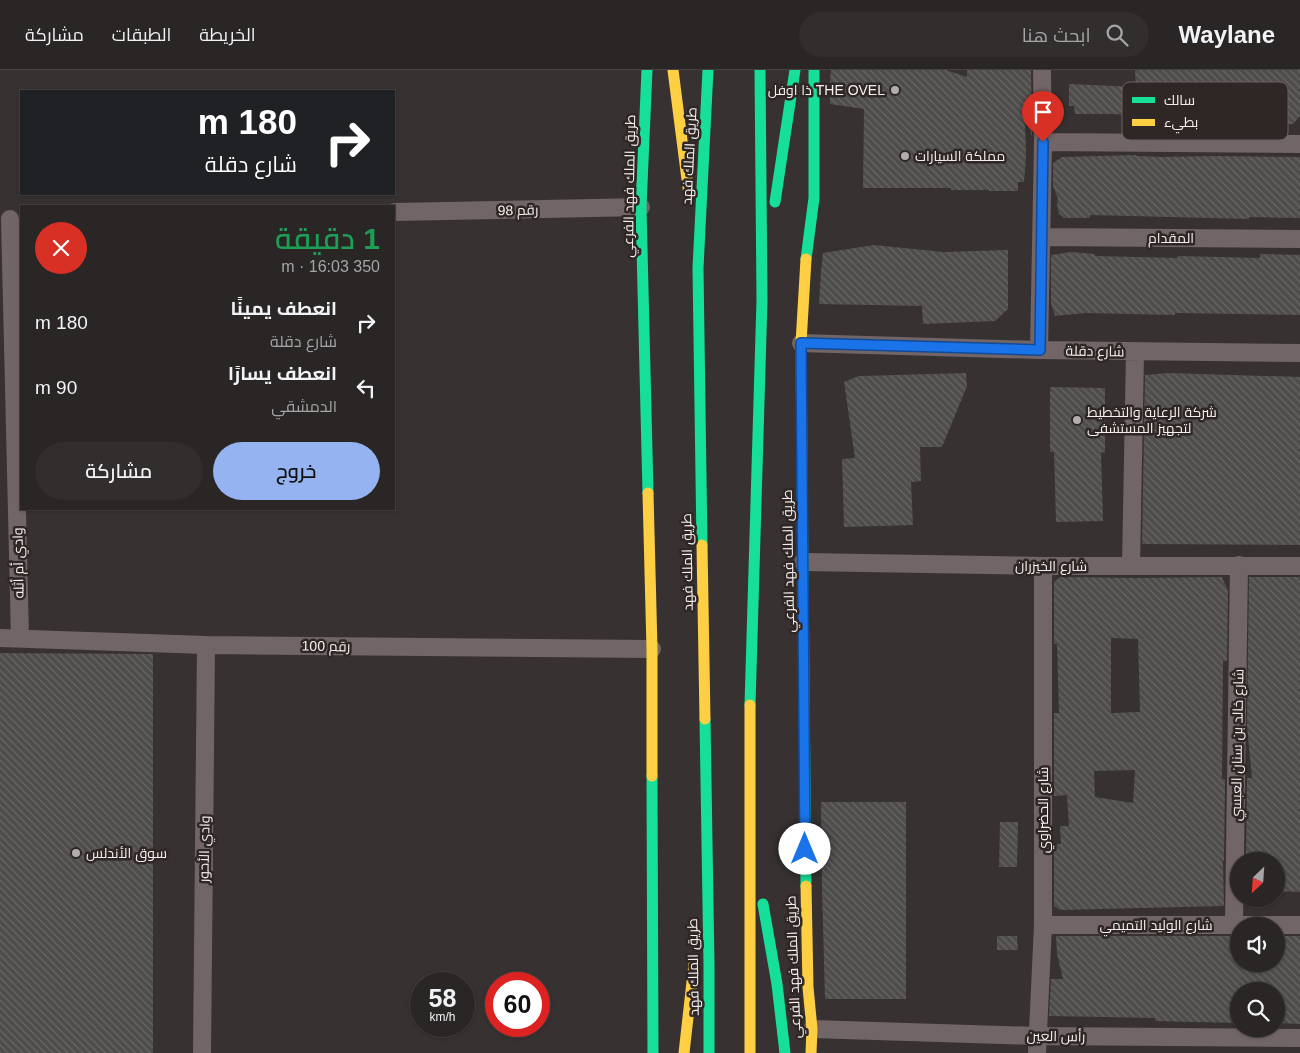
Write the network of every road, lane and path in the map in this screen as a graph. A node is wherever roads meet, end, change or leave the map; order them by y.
1 (647, 70) edge
2 (673, 70) edge
3 (708, 70) edge
4 (760, 70) edge
5 (794, 70) edge
6 (814, 70) edge
7 (1042, 70) edge
8 (1043, 142) junction
9 (1300, 144) edge
10 (641, 207) junction
11 (395, 212) edge
12 (11, 218) edge
13 (1042, 238) junction
14 (1300, 239) edge
15 (698, 268) junction
16 (762, 300) junction
17 (801, 343) junction
18 (1040, 350) junction
19 (1135, 352) junction
20 (1300, 353) edge
21 (803, 562) junction
22 (1239, 565) junction
23 (1043, 566) junction
24 (1131, 566) junction
25 (1300, 566) edge
26 (0, 638) edge
27 (20, 638) junction
28 (206, 645) junction
29 (652, 649) junction
30 (750, 830) junction
31 (1234, 917) edge
32 (1043, 925) junction
33 (1230, 925) edge
34 (1285, 926) edge
35 (1300, 926) edge
36 (708, 939) junction
37 (812, 1030) junction
38 (1300, 1038) edge
39 (1038, 1044) edge
40 (202, 1053) edge
41 (654, 1053) edge
42 (684, 1053) edge
43 (709, 1053) edge
44 (750, 1053) edge
45 (785, 1053) edge
46 (811, 1053) edge

1 - 10 main road, طريق الملك فهد الفرعي
2 - 15 main road
3 - 15 main road, طريق الملك فهد
4 - 16 main road
5 - 16 main road
6 - 17 main road, طريق الملك فهد الفرعي
7 - 8 street
8 - 9 street
8 - 13 street
10 - 11 street, رقم 98
10 - 29 main road, طريق الملك فهد الفرعي
12 - 27 street, وادي أم أثله
13 - 14 street, المقدام
13 - 18 street
15 - 36 main road, طريق الملك فهد
16 - 30 main road
17 - 18 street, شارع دقلة
17 - 21 main road, طريق الملك فهد الفرعي
18 - 19 street, شارع دقلة
19 - 20 street, شارع دقلة
19 - 24 street
21 - 23 street, شارع الخيزران
21 - 37 main road, طريق الملك فهد الفرعي
22 - 24 street, شارع الخيزران
22 - 25 street, شارع الخيزران
22 - 31 street, شارع خالد بن سنان العبسي
23 - 24 street, شارع الخيزران
23 - 32 street, شارع الحضراوي
26 - 27 street, رقم 100
27 - 28 street, رقم 100
28 - 29 street, رقم 100
28 - 40 street, وادي الأحور
29 - 41 main road, طريق الملك فهد الفرعي
30 - 44 main road
30 - 45 main road
32 - 33 street, شارع الوليد التميمي
32 - 39 street, شارع الحضراوي
34 - 35 street, شارع الوليد التميمي
36 - 42 main road
36 - 43 main road, طريق الملك فهد
37 - 39 street, رأس العين
37 - 46 main road, طريق الملك فهد الفرعي
38 - 39 street, رأس العين

